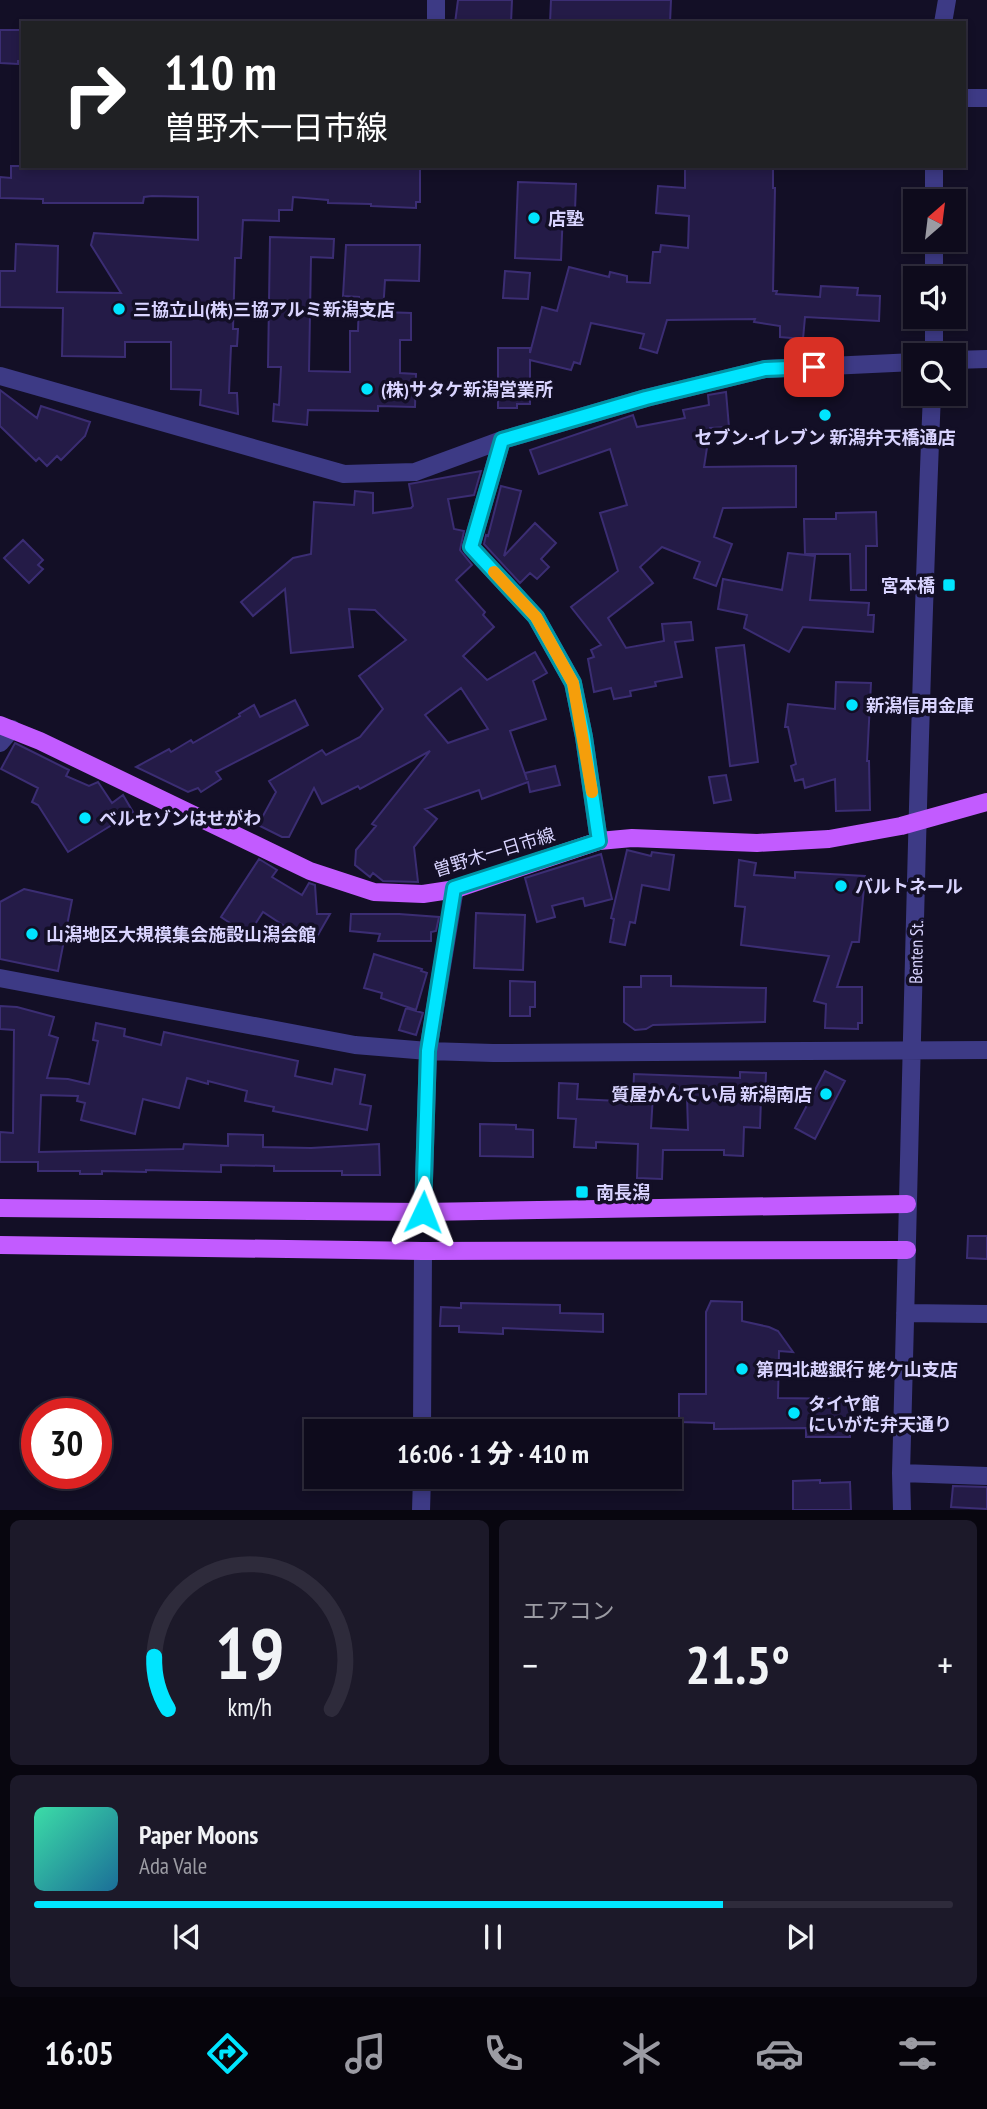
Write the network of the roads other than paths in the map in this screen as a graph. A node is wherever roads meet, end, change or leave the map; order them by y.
1 (436, 0) edge
2 (947, 0) edge
3 (436, 21) edge
4 (943, 21) edge
5 (966, 98) edge
6 (987, 98) edge
7 (934, 168) edge
8 (934, 189) edge
9 (987, 359) edge
10 (966, 360) edge
11 (903, 363) edge
12 (0, 376) edge
13 (931, 406) edge
14 (502, 440) junction
15 (6, 727) edge
16 (0, 743) edge
17 (987, 802) edge
18 (919, 820) junction
19 (599, 841) junction
20 (454, 888) junction
21 (0, 978) edge
22 (913, 1049) junction
23 (987, 1050) edge
24 (428, 1051) junction
25 (908, 1204) junction
26 (0, 1208) edge
27 (423, 1212) junction
28 (0, 1245) edge
29 (907, 1250) junction
30 (423, 1251) junction
31 (905, 1312) junction
32 (987, 1314) edge
33 (422, 1419) edge
34 (901, 1473) junction
35 (987, 1476) edge
36 (422, 1489) edge
37 (421, 1510) edge
38 (902, 1510) edge

1 - 3 street
2 - 4 street
5 - 6 street
7 - 8 street
9 - 10 street
11 - 14 street
12 - 14 street
13 - 18 street, Benten St.
14 - 19 street
15 - 16 street
15 - 20 main road, 曽野木一日市線
17 - 18 main road, 曽野木一日市線
18 - 19 main road, 曽野木一日市線
18 - 22 street, Benten St.
19 - 20 main road, 曽野木一日市線
20 - 24 street
21 - 24 street
22 - 23 street
22 - 24 street
22 - 25 street, Benten St.
24 - 27 street
25 - 27 main road
25 - 29 street, Benten St.
26 - 27 main road
28 - 30 main road
29 - 30 main road
29 - 31 street, Benten St.
30 - 33 street
31 - 32 street
31 - 34 street, Benten St.
34 - 35 street
34 - 38 street, Benten St.
36 - 37 street

